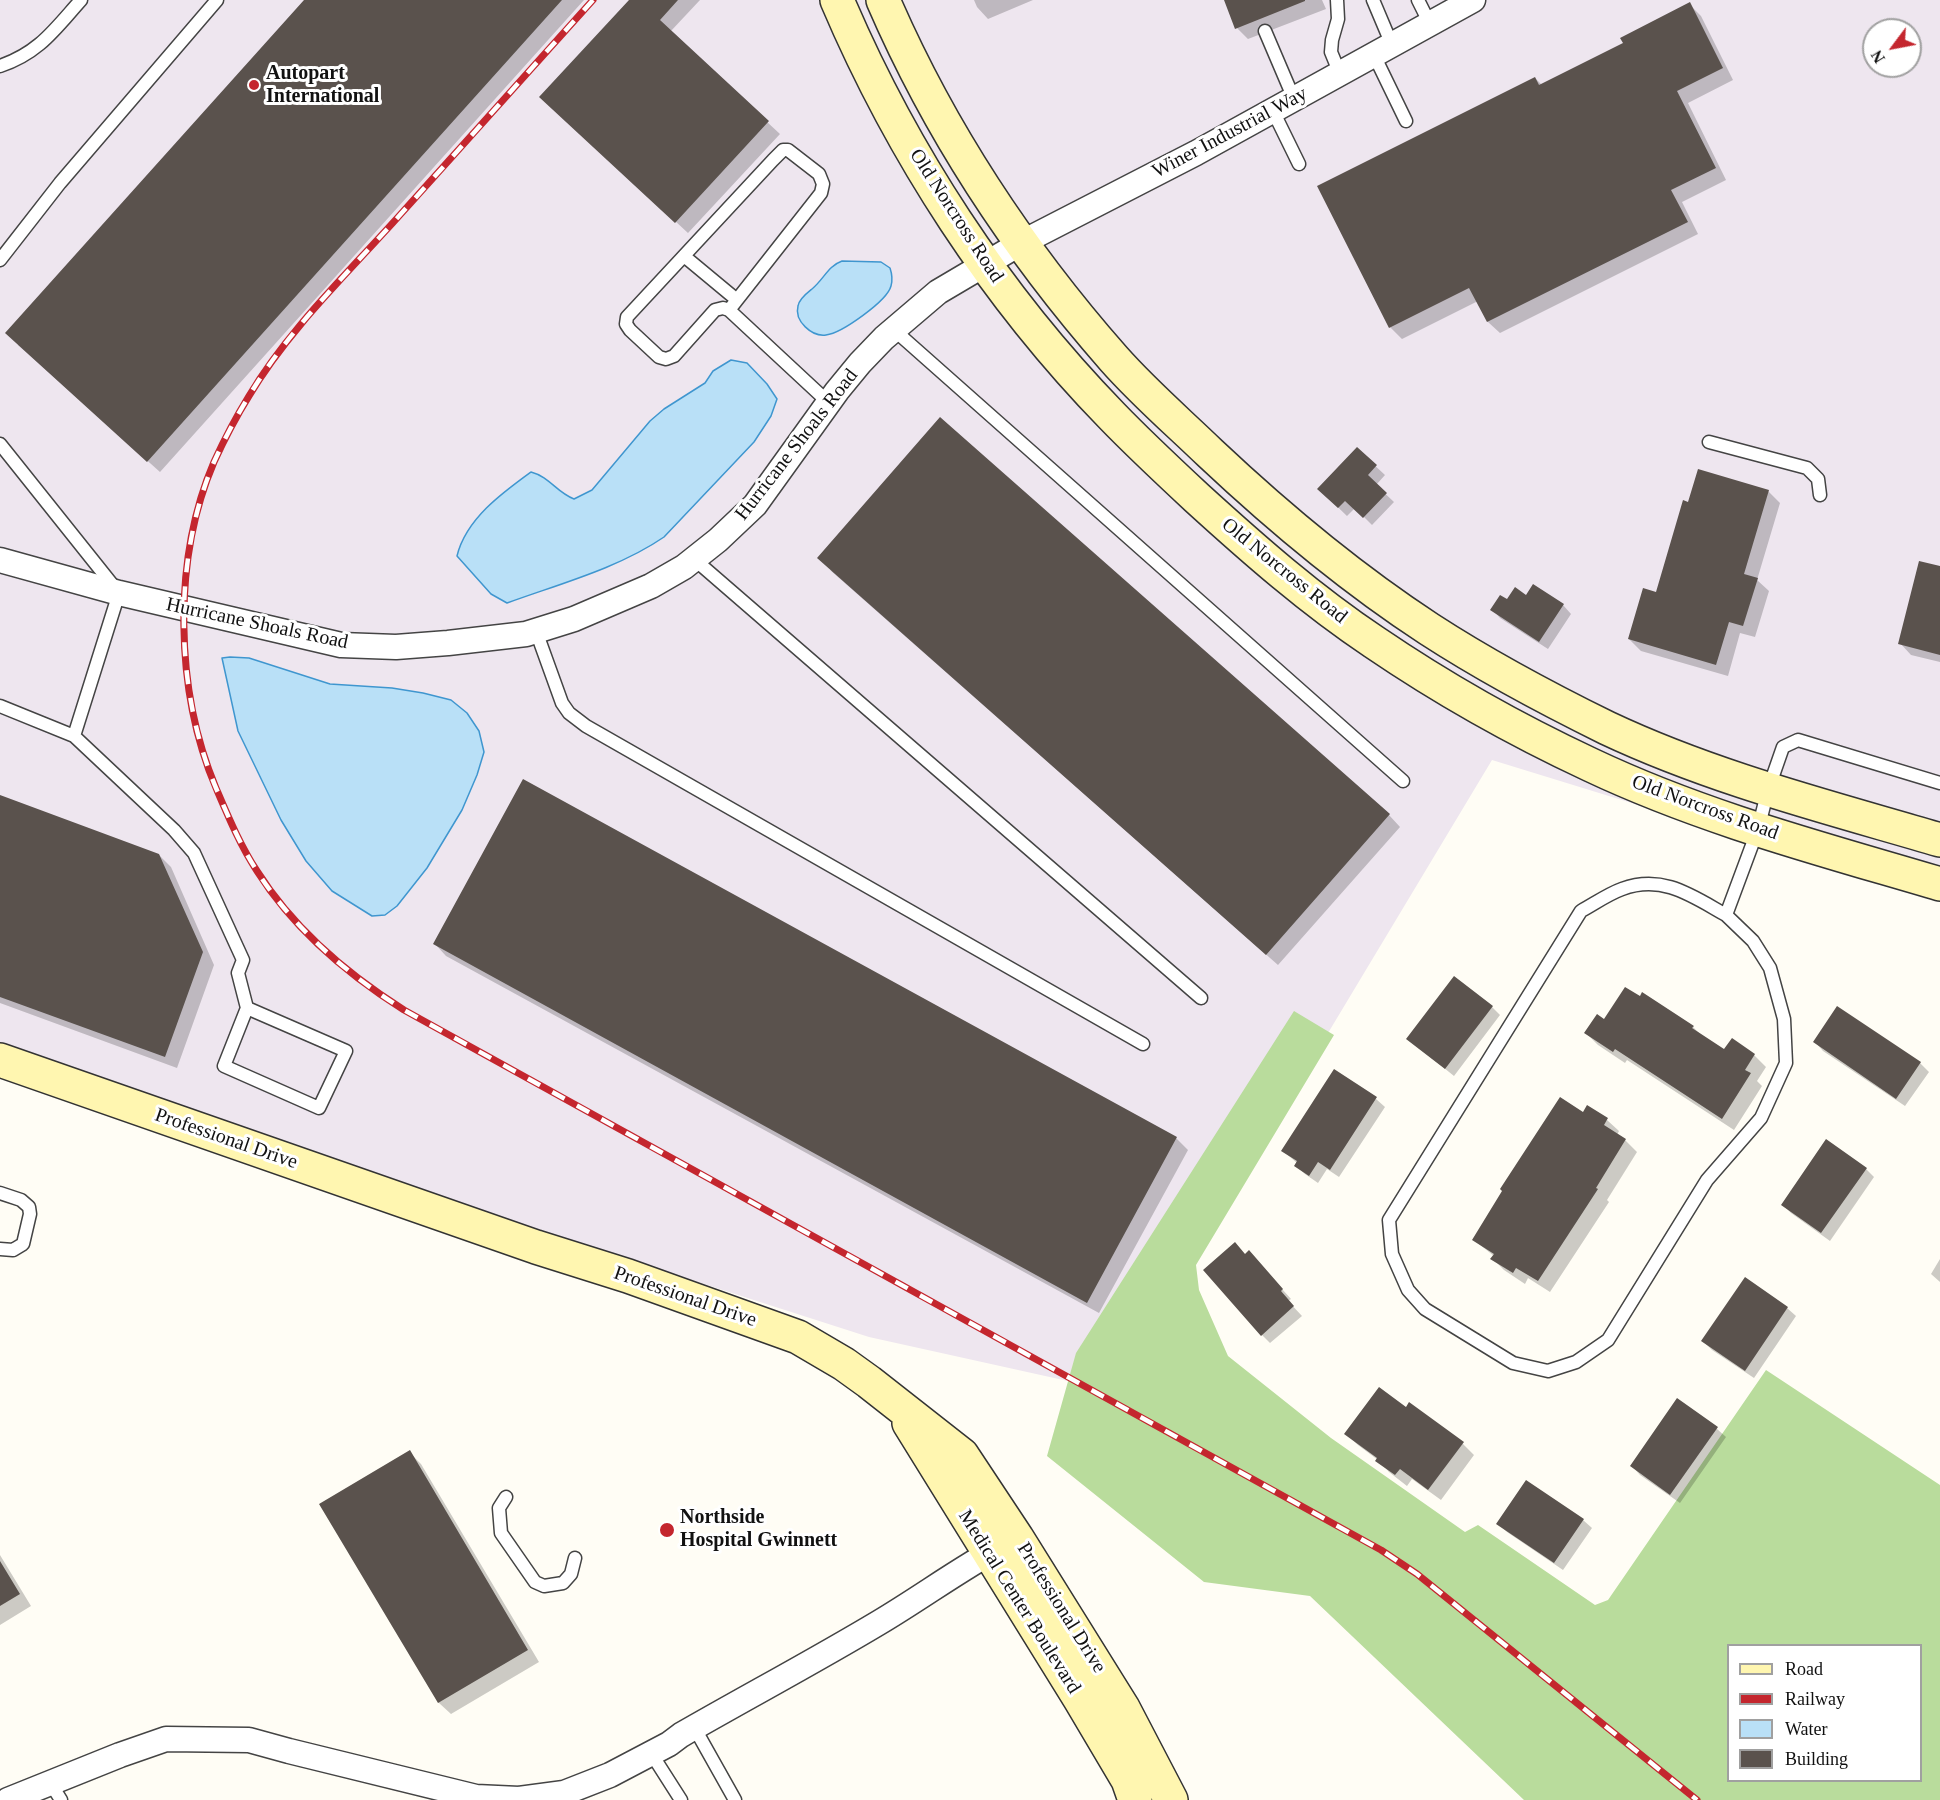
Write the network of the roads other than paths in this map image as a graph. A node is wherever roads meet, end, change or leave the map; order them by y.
1 (81, 0) edge
2 (217, 0) edge
3 (837, 0) edge
4 (884, 0) edge
5 (1337, 0) edge
6 (1374, 0) edge
7 (1418, 0) edge
8 (1471, 0) edge
9 (1430, 24) junction
10 (1265, 31) dead end
11 (1383, 50) junction
12 (0, 66) edge
13 (1340, 74) junction
14 (1283, 105) junction
15 (1406, 121) dead end
16 (1299, 164) dead end
17 (1021, 243) junction
18 (684, 256) junction
19 (0, 261) edge
20 (985, 263) junction
21 (737, 300) junction
22 (729, 310) junction
23 (893, 329) junction
24 (829, 403) junction
25 (1709, 442) dead end
26 (0, 444) edge
27 (1820, 495) dead end
28 (694, 559) junction
29 (0, 560) edge
30 (119, 594) junction
31 (536, 631) junction
32 (0, 706) edge
33 (74, 736) junction
34 (1403, 781) dead end
35 (1940, 783) edge
36 (1768, 790) junction
37 (1758, 829) junction
38 (1940, 840) edge
39 (1940, 884) edge
40 (1726, 915) junction
41 (1202, 999) dead end
42 (247, 1008) junction
43 (1143, 1044) dead end
44 (0, 1060) edge
45 (0, 1193) edge
46 (0, 1249) edge
47 (899, 1406) joint
48 (506, 1497) dead end
49 (1003, 1545) junction
50 (575, 1558) dead end
51 (694, 1727) junction
52 (651, 1753) junction
53 (56, 1792) edge
54 (477, 1799) edge
55 (9, 1800) edge
56 (681, 1800) edge
57 (735, 1800) edge
58 (1135, 1800) edge
59 (1171, 1800) edge

1 - 12 lane
2 - 19 lane
3 - 20 main road, Old Norcross Road
4 - 17 main road, Old Norcross Road
5 - 13 lane
6 - 11 lane
7 - 9 lane
8 - 9 street, Winer Industrial Way
9 - 11 street, Winer Industrial Way
10 - 14 lane
11 - 13 street, Winer Industrial Way
11 - 15 lane
13 - 14 street, Winer Industrial Way
14 - 16 lane
14 - 17 street, Winer Industrial Way
17 - 20 street, Winer Industrial Way
17 - 36 main road, Old Norcross Road
18 - 21 lane
18 - 21 lane
18 - 22 lane
20 - 23 street, Hurricane Shoals Road
20 - 37 main road, Old Norcross Road
21 - 22 lane
22 - 24 lane
23 - 24 street, Hurricane Shoals Road
23 - 34 lane
24 - 28 street, Hurricane Shoals Road
25 - 27 lane
26 - 30 lane
28 - 31 street, Hurricane Shoals Road
28 - 41 lane
29 - 30 street, Hurricane Shoals Road
30 - 31 street, Hurricane Shoals Road
30 - 33 lane
31 - 43 lane
32 - 33 lane
33 - 42 lane
35 - 36 lane
36 - 37 lane
36 - 38 main road, Old Norcross Road
37 - 39 main road, Old Norcross Road
37 - 40 lane
40 - 40 lane
42 - 42 lane
44 - 47 main road, Professional Drive
45 - 46 lane
47 - 49 main road, Medical Center Boulevard
48 - 50 lane
49 - 51 street
49 - 58 main road, Medical Center Boulevard
49 - 59 main road, Professional Drive
51 - 52 street
51 - 57 lane
52 - 54 street
52 - 56 lane
53 - 54 street
53 - 55 street

